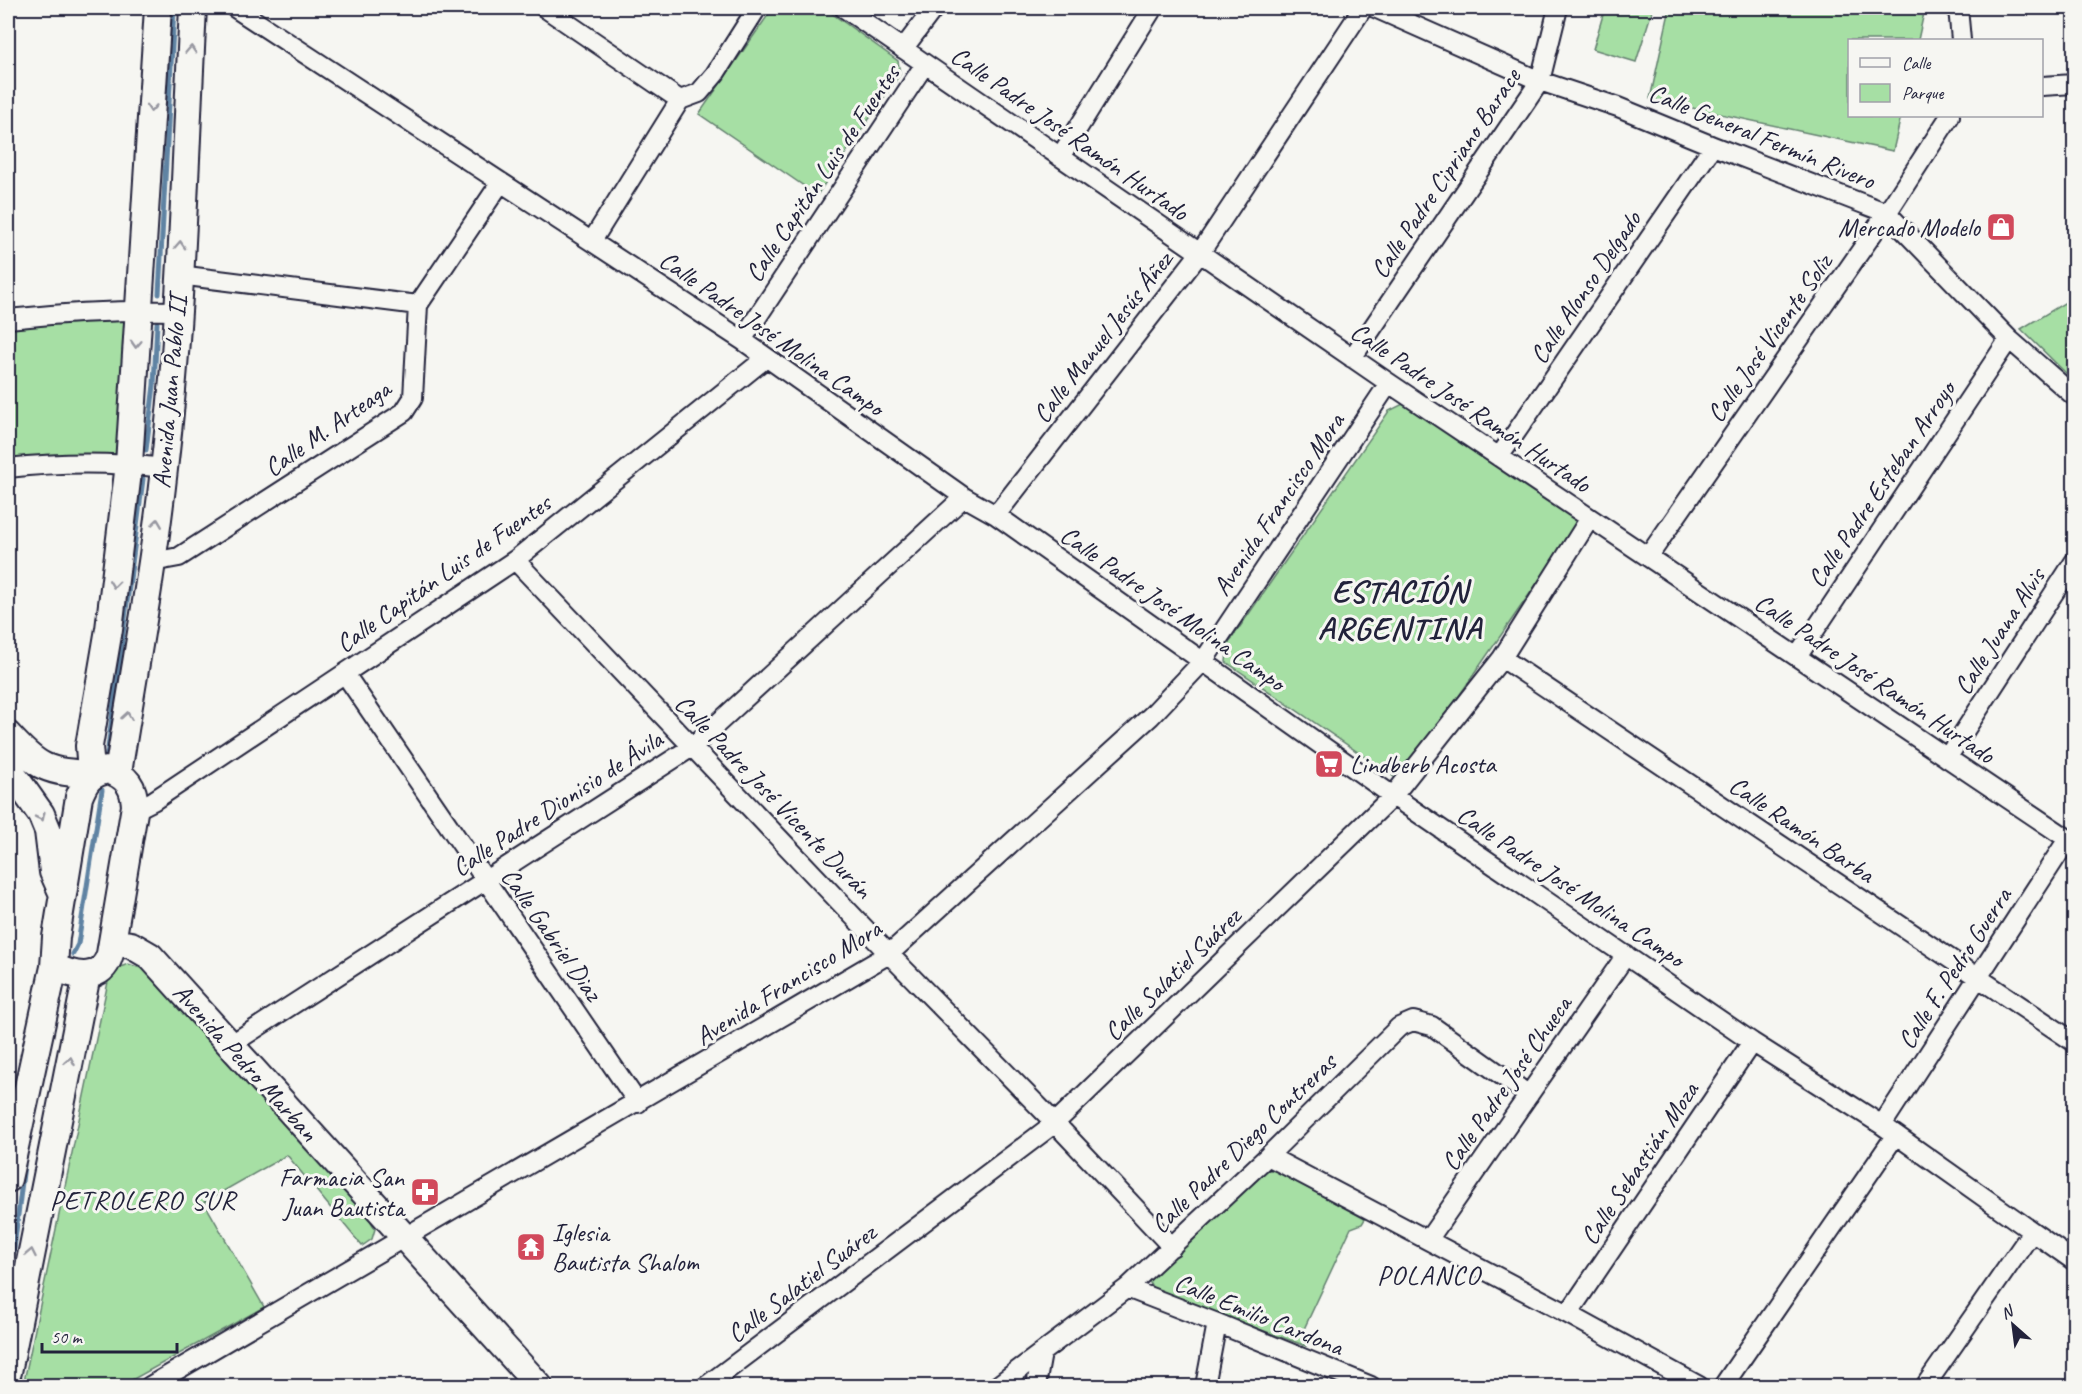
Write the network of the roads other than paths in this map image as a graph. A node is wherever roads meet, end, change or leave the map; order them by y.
1 (158, 8) edge
2 (193, 8) edge
3 (235, 8) edge
4 (545, 8) edge
5 (757, 8) edge
6 (844, 8) edge
7 (934, 8) edge
8 (1153, 8) edge
9 (1363, 8) edge
10 (1375, 8) edge
11 (1558, 8) edge
12 (1958, 8) edge
13 (1961, 39) edge
14 (903, 49) junction
15 (925, 64) junction
16 (1540, 81) junction
17 (2074, 84) edge
18 (2043, 86) edge
19 (680, 100) junction
20 (1949, 117) edge
21 (1713, 146) junction
22 (1060, 157) junction
23 (501, 182) junction
24 (1887, 213) junction
25 (592, 242) junction
26 (1200, 253) junction
27 (179, 275) junction
28 (418, 305) junction
29 (138, 310) junction
30 (178, 311) junction
31 (8, 319) edge
32 (2009, 339) junction
33 (742, 340) junction
34 (766, 358) junction
35 (1352, 358) junction
36 (1389, 383) junction
37 (2074, 396) edge
38 (1499, 457) junction
39 (129, 464) junction
40 (8, 468) edge
41 (165, 468) junction
42 (964, 497) junction
43 (996, 515) junction
44 (1590, 518) junction
45 (1648, 557) junction
46 (515, 560) junction
47 (152, 562) junction
48 (2074, 562) edge
49 (1797, 657) junction
50 (1502, 658) junction
51 (1204, 660) junction
52 (345, 674) junction
53 (8, 735) edge
54 (692, 747) junction
55 (1947, 758) junction
56 (8, 769) edge
57 (102, 774) junction
58 (1393, 796) junction
59 (135, 806) junction
60 (2071, 841) edge
61 (484, 880) junction
62 (63, 894) junction
63 (112, 942) junction
64 (889, 954) junction
65 (1626, 955) junction
66 (54, 967) junction
67 (87, 975) junction
68 (1977, 978) junction
69 (1752, 1042) junction
70 (2074, 1042) edge
71 (230, 1045) junction
72 (1529, 1095) junction
73 (638, 1103) junction
74 (1055, 1123) junction
75 (1888, 1131) junction
76 (1268, 1156) junction
77 (8, 1179) edge
78 (2032, 1232) junction
79 (406, 1239) junction
80 (1428, 1240) junction
81 (1172, 1247) junction
82 (2074, 1261) edge
83 (1126, 1288) junction
84 (1568, 1314) junction
85 (1217, 1323) junction
86 (1042, 1353) junction
87 (8, 1372) edge
88 (150, 1386) edge
89 (539, 1386) edge
90 (706, 1386) edge
91 (997, 1386) edge
92 (1036, 1386) edge
93 (1205, 1386) edge
94 (1367, 1386) edge
95 (1699, 1386) edge
96 (1723, 1386) edge
97 (1925, 1386) edge

1 -> 29 street, Avenida Juan Pablo II
27 -> 2 street, Avenida Juan Pablo II
3 - 23 street, Calle Padre José Molina Campo
4 - 19 street
5 - 19 street
6 - 14 street, Calle Padre José Ramón Hurtado
7 - 14 street
8 - 22 street
9 - 26 street, Calle Manuel Jesús Áñez
10 - 16 street, Calle General Fermín Rivero
11 - 16 street, Calle Padre Cipriano Barace
12 - 13 street
14 - 15 street, Calle Padre José Ramón Hurtado
15 - 22 street, Calle Padre José Ramón Hurtado
15 - 33 street, Calle Capitán Luis de Fuentes
16 - 21 street, Calle General Fermín Rivero
16 - 35 street, Calle Padre Cipriano Barace
17 - 18 street
19 - 25 street
20 - 24 street, Calle José Vicente Soliz
21 - 24 street, Calle General Fermín Rivero
21 - 38 street, Calle Alonso Delgado
22 - 26 street, Calle Padre José Ramón Hurtado
23 - 25 street, Calle Padre José Molina Campo
23 - 28 street
24 - 32 street, Calle General Fermín Rivero
24 - 45 street, Calle José Vicente Soliz
25 - 33 street, Calle Padre José Molina Campo
26 - 35 street, Calle Padre José Ramón Hurtado
26 - 43 street, Calle Manuel Jesús Áñez
27 - 28 street
27 - 30 street, Avenida Juan Pablo II
28 - 47 street, Calle M. Arteaga
29 - 30 street
29 - 31 street
29 -> 39 street, Avenida Juan Pablo II
30 - 41 street, Avenida Juan Pablo II
32 - 37 street, Calle General Fermín Rivero
32 - 49 street, Calle Padre Esteban Arroyo
33 - 34 street, Calle Padre José Molina Campo
34 - 42 street, Calle Padre José Molina Campo
34 - 46 street, Calle Capitán Luis de Fuentes
35 - 36 street, Calle Padre José Ramón Hurtado
36 - 38 street, Calle Padre José Ramón Hurtado
36 - 51 street, Avenida Francisco Mora
38 - 44 street, Calle Padre José Ramón Hurtado
39 - 40 street
39 - 41 street
39 -> 57 street, Avenida Juan Pablo II
47 -> 41 street, Avenida Juan Pablo II
42 - 43 street, Calle Padre José Molina Campo
42 - 54 street, Calle Padre Dionisio de Ávila
43 - 51 street, Calle Padre José Molina Campo
44 - 45 street, Calle Padre José Ramón Hurtado
44 - 50 street, Calle Salatiel Suárez
45 - 49 street, Calle Padre José Ramón Hurtado
46 - 52 street, Calle Capitán Luis de Fuentes
46 - 54 street, Calle Padre José Vicente Durán
57 -> 47 street, Avenida Juan Pablo II
48 - 55 street, Calle Juana Alvis
49 - 55 street, Calle Padre José Ramón Hurtado
50 - 58 street, Calle Salatiel Suárez
50 - 68 street, Calle Ramón Barba
51 - 58 street, Calle Padre José Molina Campo
51 - 64 street, Avenida Francisco Mora
52 - 59 street, Calle Capitán Luis de Fuentes
52 - 61 street, Calle Gabriel Diaz
53 - 57 street
54 - 61 street, Calle Padre Dionisio de Ávila
54 - 64 street, Calle Padre José Vicente Durán
55 - 60 street, Calle Padre José Ramón Hurtado
56 -> 62 street
57 - 59 street
57 - 62 street
58 - 65 street, Calle Padre José Molina Campo
58 - 74 street, Calle Salatiel Suárez
59 - 63 street
60 - 68 street, Calle F. Pedro Guerra
61 - 71 street, Calle Padre Dionisio de Ávila
61 - 73 street, Calle Gabriel Diaz
62 - 66 street
63 - 67 street
63 - 71 street, Avenida Pedro Marban
64 - 73 street, Avenida Francisco Mora
64 - 74 street, Calle Padre José Vicente Durán
65 - 69 street, Calle Padre José Molina Campo
65 - 72 street, Calle Padre José Chueca
66 - 67 street
66 - 77 street
87 -> 67 street
68 - 70 street, Calle Ramón Barba
68 - 75 street, Calle F. Pedro Guerra
69 - 75 street, Calle Padre José Molina Campo
69 - 84 street, Calle Sebastián Moza
71 - 79 street, Avenida Pedro Marban
72 - 76 street, Calle Padre Diego Contreras
72 - 80 street, Calle Padre José Chueca
73 - 79 street, Avenida Francisco Mora
74 - 81 street, Calle Padre José Vicente Durán
74 - 90 street, Calle Salatiel Suárez
75 - 78 street, Calle Padre José Molina Campo
75 - 96 street, Calle F. Pedro Guerra
76 - 80 street
76 - 81 street, Calle Padre Diego Contreras
78 - 82 street, Calle Padre José Molina Campo
78 - 97 street
79 - 88 street, Avenida Francisco Mora
79 - 89 street, Avenida Pedro Marban
80 - 84 street
81 - 83 street, Calle Padre Diego Contreras
83 - 85 street, Calle Emilio Cardona
83 - 86 street, Calle Padre Diego Contreras
84 - 95 street
85 - 93 street
85 - 94 street, Calle Emilio Cardona
86 - 91 street, Calle Padre Diego Contreras
86 - 92 street

